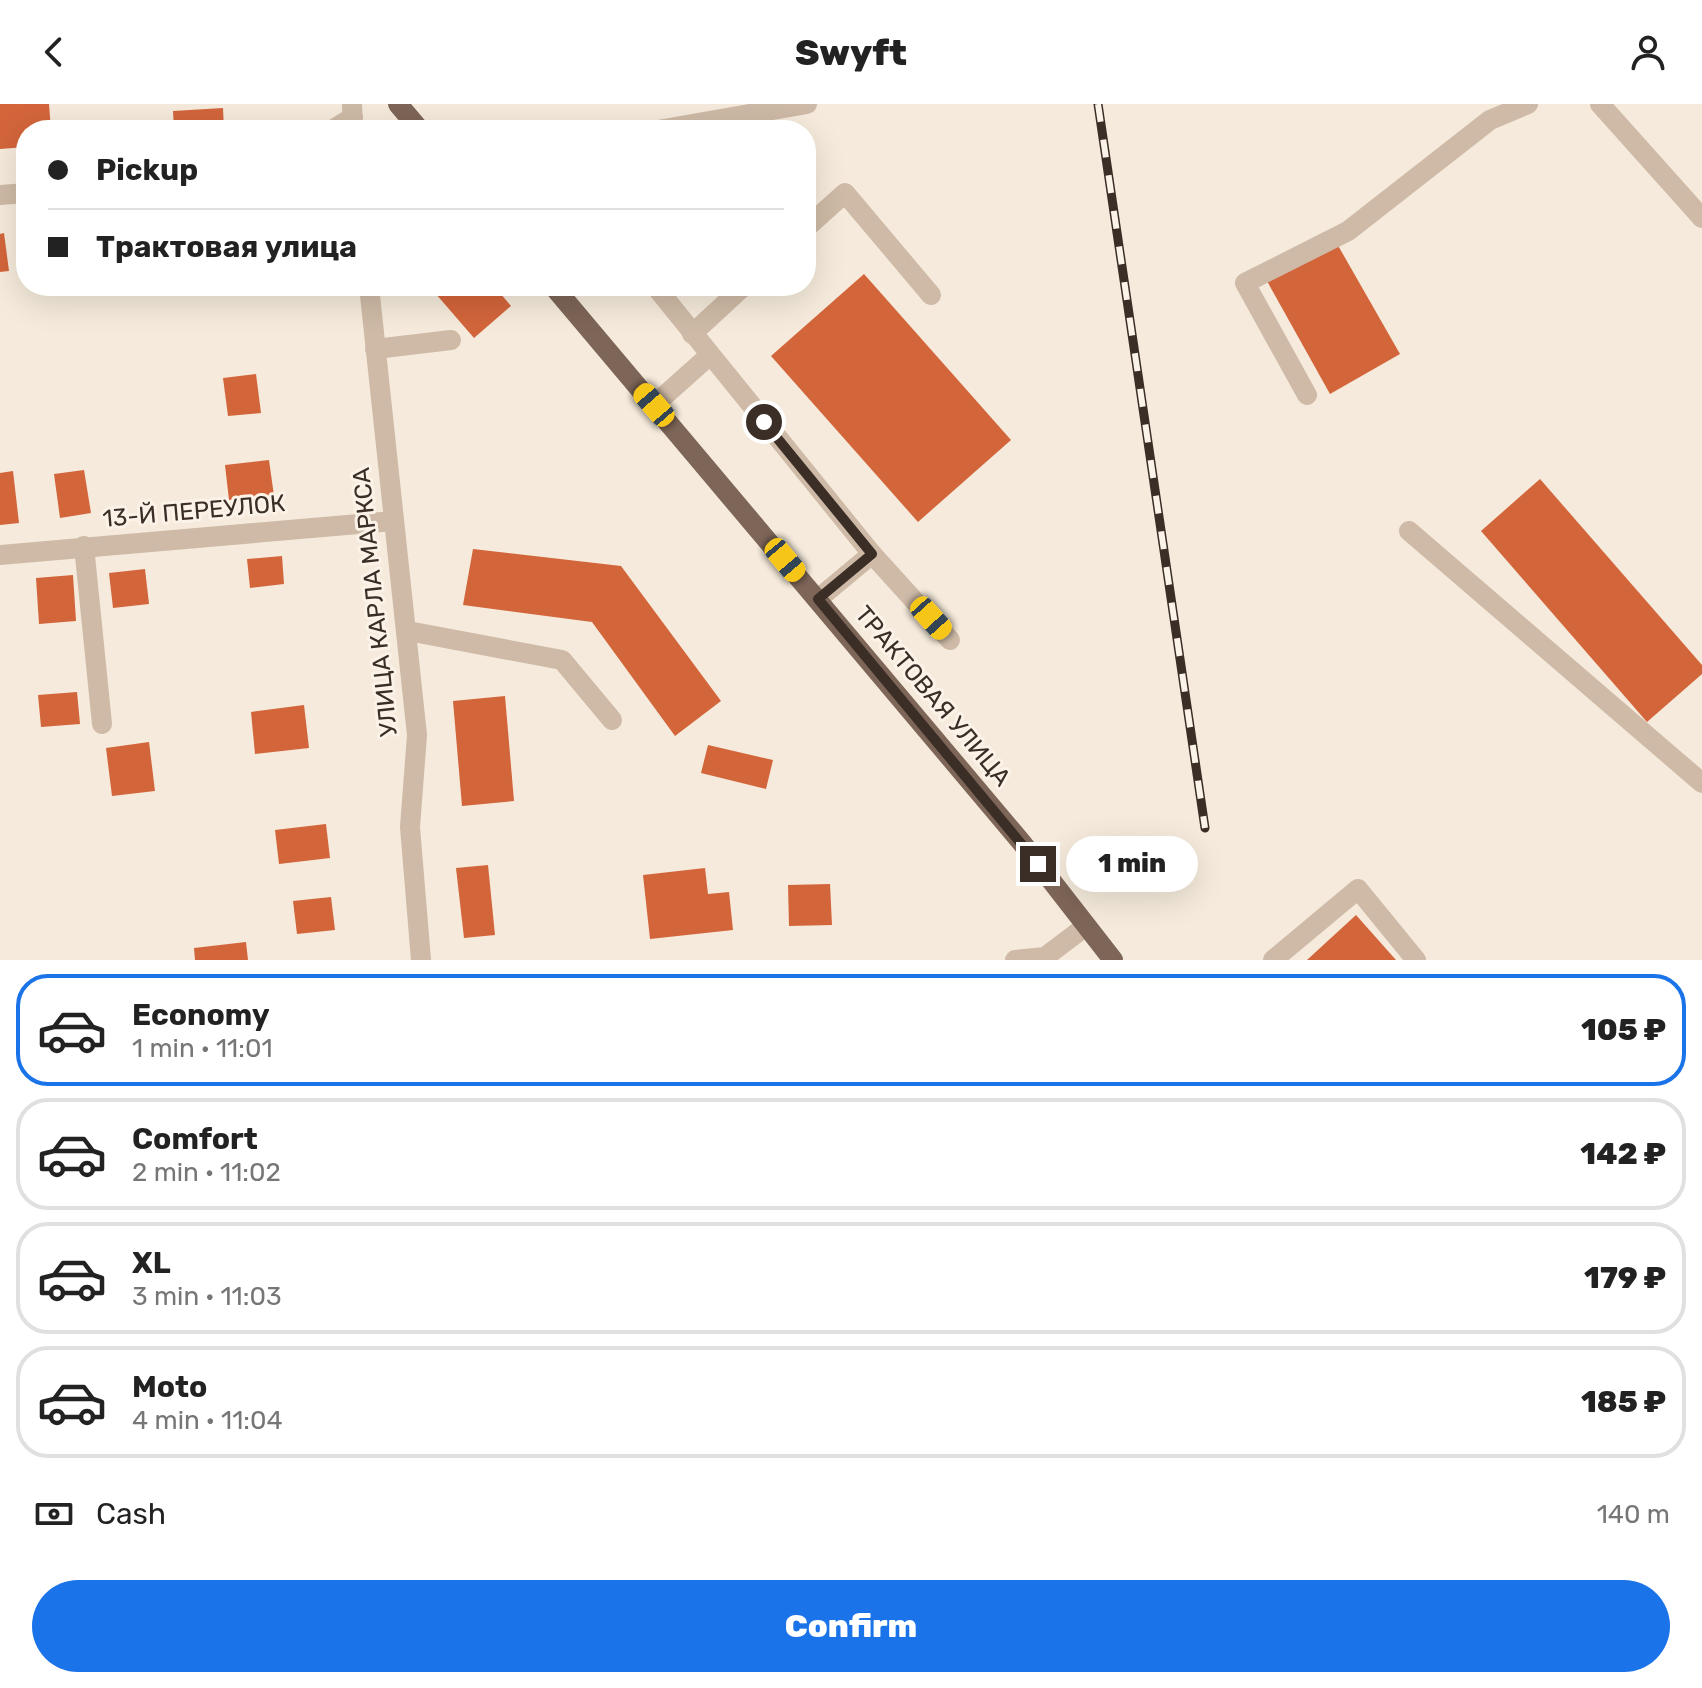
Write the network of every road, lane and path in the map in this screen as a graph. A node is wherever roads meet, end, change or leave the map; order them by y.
1 (398, 104) edge
2 (807, 104) edge
3 (1528, 104) edge
4 (1600, 104) edge
5 (765, 107) edge
6 (412, 120) edge
7 (744, 120) edge
8 (1702, 218) edge
9 (816, 219) edge
10 (931, 295) dead end
11 (370, 296) edge
12 (561, 296) edge
13 (663, 296) edge
14 (733, 296) edge
15 (692, 334) junction
16 (451, 340) dead end
17 (375, 349) junction
18 (710, 355) junction
19 (1307, 395) dead end
20 (654, 405) junction
21 (393, 521) junction
22 (1409, 531) dead end
23 (84, 546) junction
24 (872, 554) junction
25 (0, 555) edge
26 (818, 599) junction
27 (408, 631) junction
28 (950, 640) dead end
29 (612, 720) dead end
30 (102, 724) dead end
31 (1702, 783) edge
32 (1086, 926) junction
33 (421, 960) edge
34 (1015, 960) edge
35 (1113, 960) edge
36 (1273, 960) edge
37 (1416, 960) edge

1 - 6 main road
2 - 5 street
3 - 19 street
4 - 8 street
5 - 7 street
9 - 10 street
11 - 17 street, УЛИЦА КАРЛА МАРКСА
12 - 20 main road, ТРАКТОВАЯ УЛИЦА
13 - 15 street
14 - 15 street
15 - 18 street
16 - 17 street
17 - 21 street, УЛИЦА КАРЛА МАРКСА
18 - 20 street
18 - 24 street
20 - 26 main road, ТРАКТОВАЯ УЛИЦА
21 - 23 street, 13-Й ПЕРЕУЛОК
21 - 27 street, УЛИЦА КАРЛА МАРКСА
22 - 31 street
23 - 25 street, 13-Й ПЕРЕУЛОК
23 - 30 street
24 - 26 street
24 - 28 street
26 - 32 main road, ТРАКТОВАЯ УЛИЦА
27 - 29 street
27 - 33 street, УЛИЦА КАРЛА МАРКСА
32 - 34 street
32 - 35 main road, ТРАКТОВАЯ УЛИЦА
36 - 37 street

